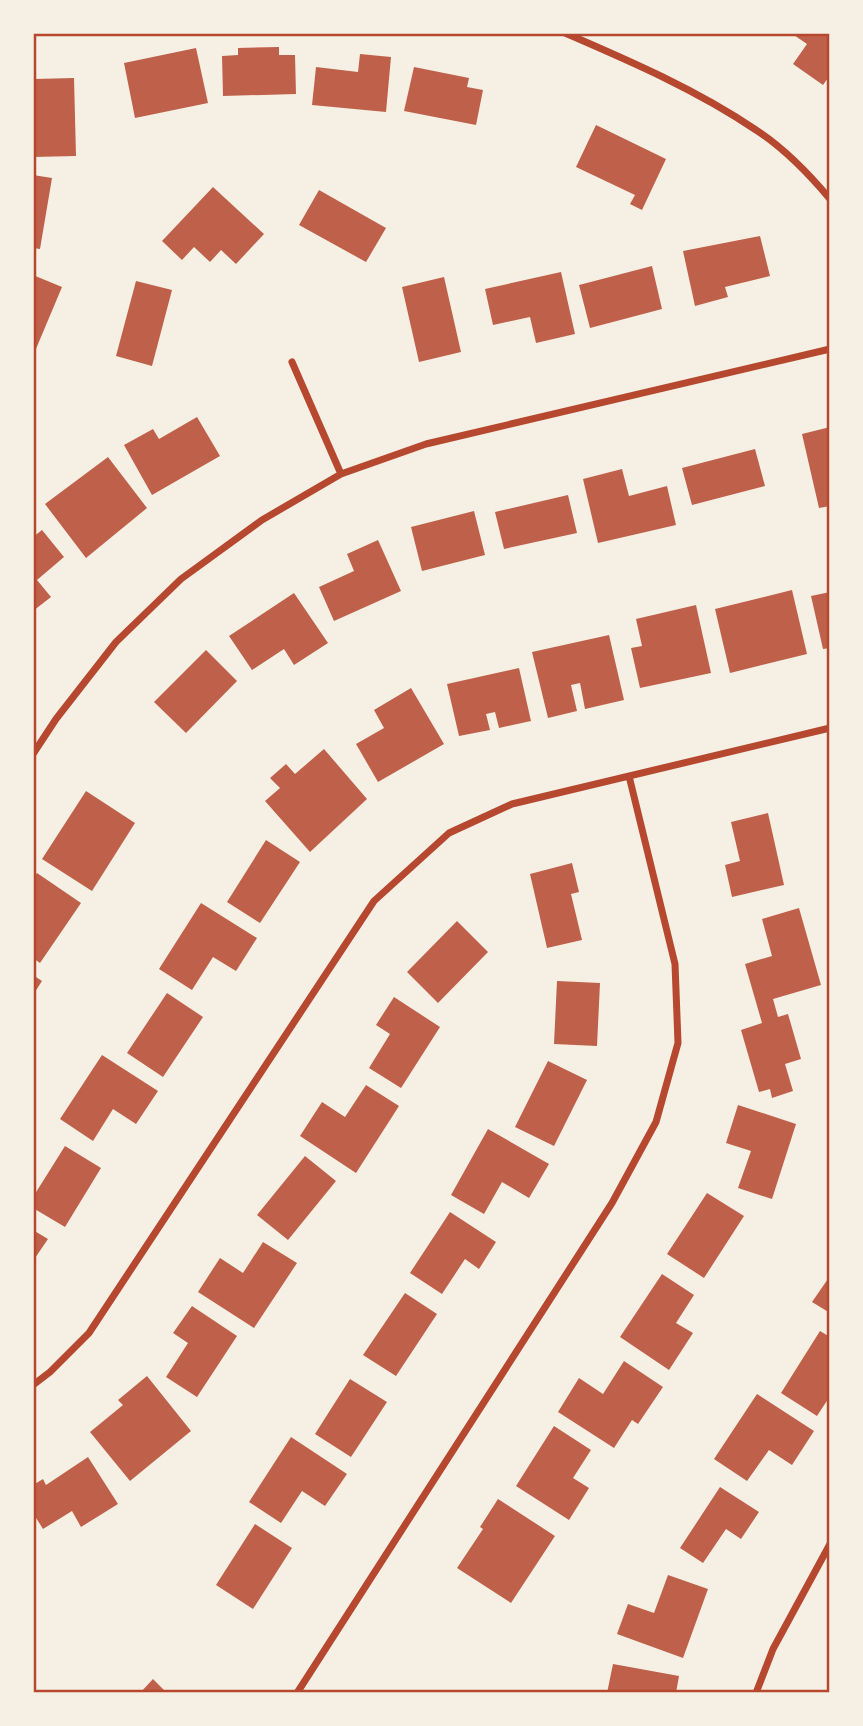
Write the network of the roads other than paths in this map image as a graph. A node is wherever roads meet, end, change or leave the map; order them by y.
1 (565, 33) edge
2 (830, 200) edge
3 (830, 349) edge
4 (292, 362) dead end
5 (341, 474) junction
6 (830, 728) edge
7 (33, 754) edge
8 (629, 776) junction
9 (33, 1385) edge
10 (830, 1544) edge
11 (297, 1693) edge
12 (757, 1693) edge

1 - 2 street
3 - 5 street
4 - 5 street
5 - 7 street
6 - 8 street
8 - 9 street
8 - 11 street
10 - 12 street

